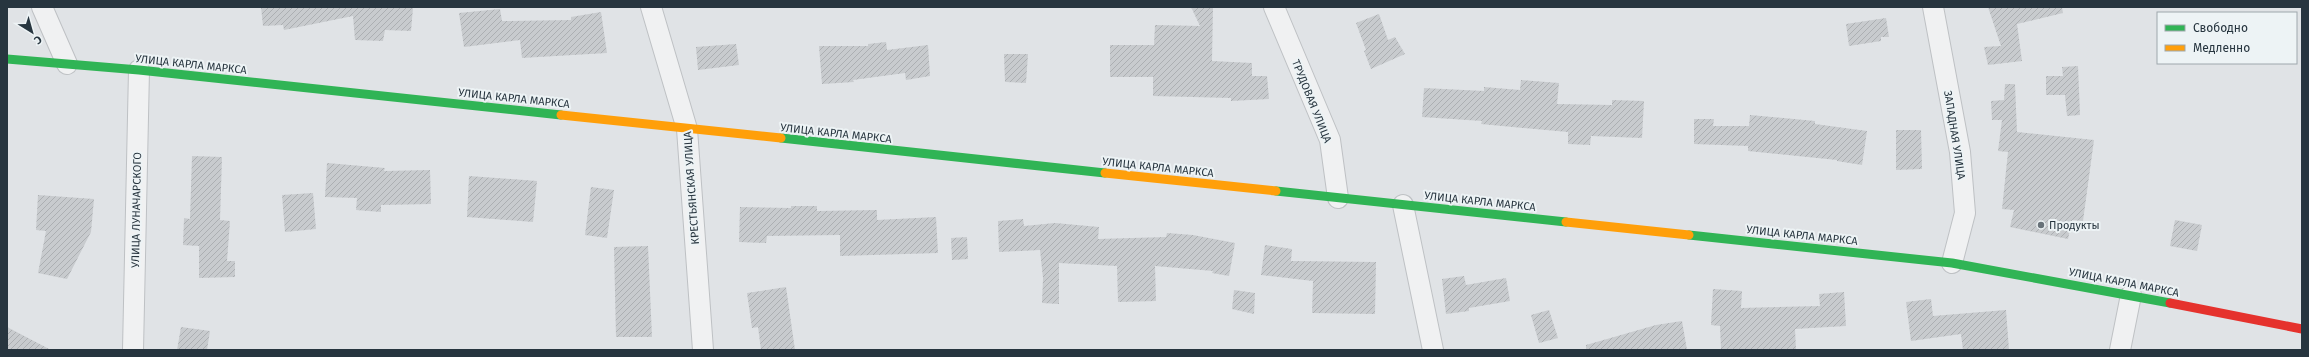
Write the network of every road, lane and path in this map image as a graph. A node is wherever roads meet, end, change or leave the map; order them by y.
1 (42, 7) edge
2 (651, 7) edge
3 (1274, 7) edge
4 (1932, 7) edge
5 (7, 59) edge
6 (67, 64) junction
7 (139, 70) junction
8 (687, 129) junction
9 (1338, 198) junction
10 (1403, 205) junction
11 (1952, 263) junction
12 (2131, 295) junction
13 (2302, 329) edge
14 (133, 350) edge
15 (703, 350) edge
16 (1434, 350) edge
17 (2120, 350) edge

1 - 6 street
2 - 8 street, КРЕСТЬЯНСКАЯ УЛИЦА
3 - 9 street, ТРУДОВАЯ УЛИЦА
4 - 11 street, ЗАПАДНАЯ УЛИЦА
5 - 6 main road, УЛИЦА КАРЛА МАРКСА
6 - 7 main road, УЛИЦА КАРЛА МАРКСА
7 - 8 main road, УЛИЦА КАРЛА МАРКСА
7 - 14 street, УЛИЦА ЛУНАЧАРСКОГО
8 - 9 main road, УЛИЦА КАРЛА МАРКСА
8 - 15 street, КРЕСТЬЯНСКАЯ УЛИЦА
9 - 10 main road, УЛИЦА КАРЛА МАРКСА
10 - 11 main road, УЛИЦА КАРЛА МАРКСА
10 - 16 street
11 - 12 main road, УЛИЦА КАРЛА МАРКСА
12 - 13 main road, УЛИЦА КАРЛА МАРКСА
12 - 17 street

